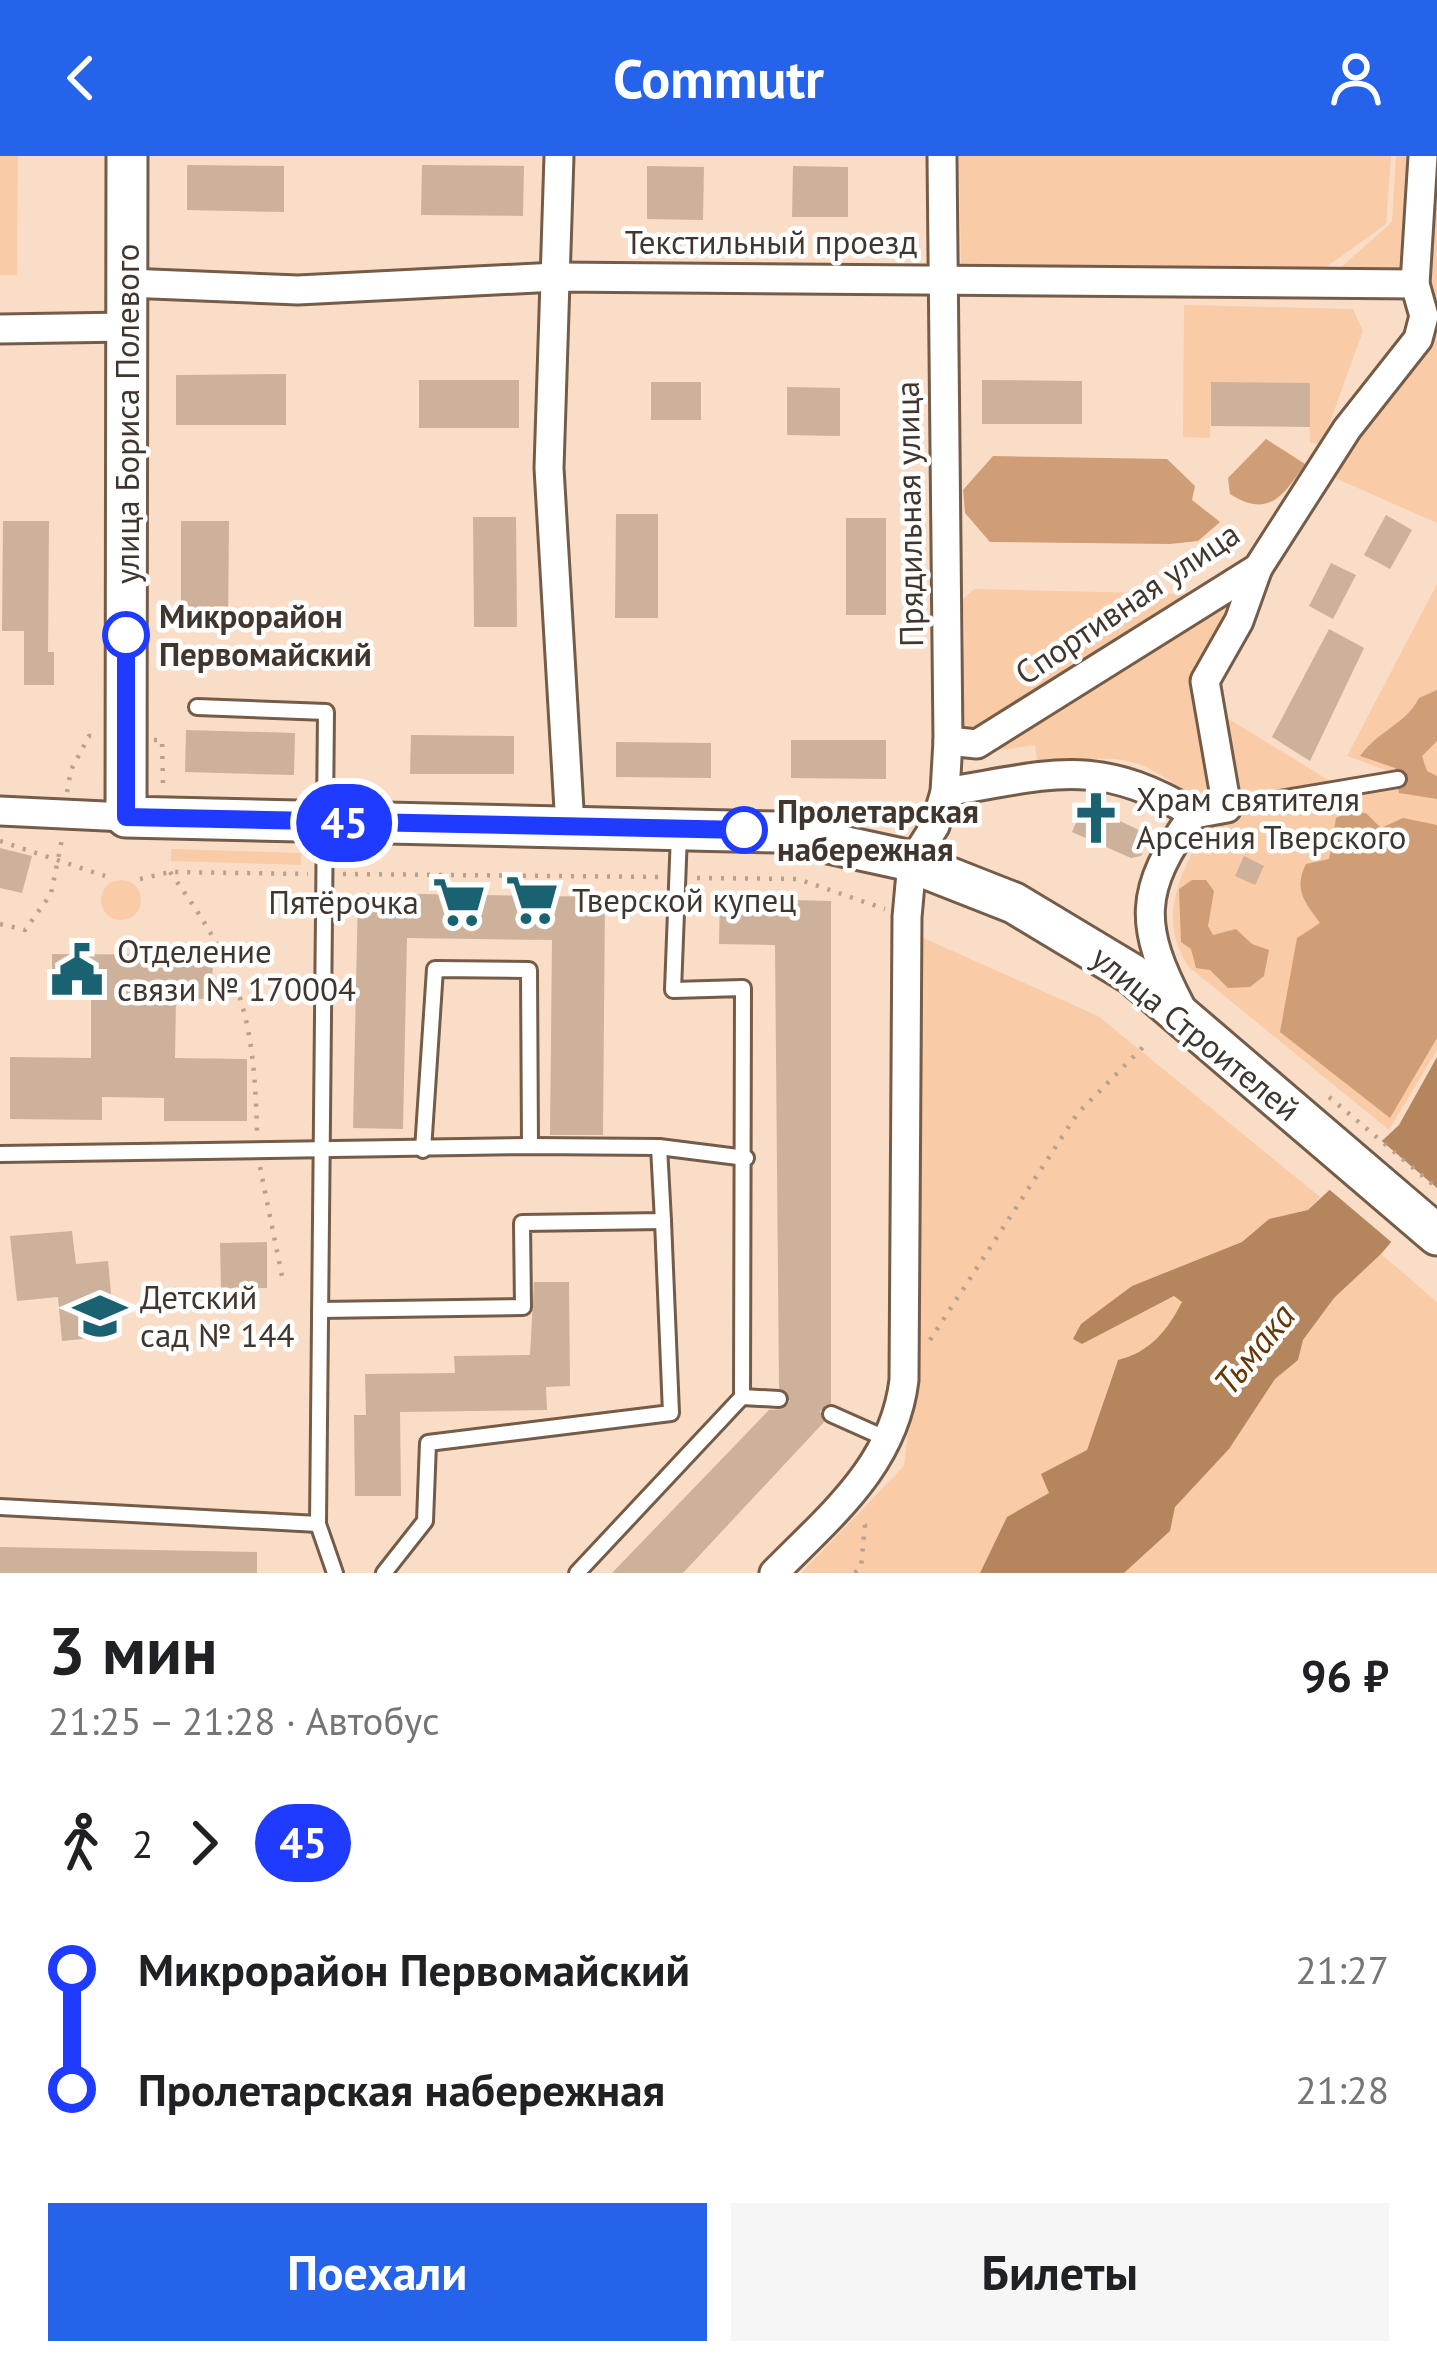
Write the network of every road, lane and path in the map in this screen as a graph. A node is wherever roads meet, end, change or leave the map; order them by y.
1 (127, 156) edge
2 (559, 156) edge
3 (942, 156) edge
4 (1423, 156) edge
5 (556, 278) junction
6 (941, 279) junction
7 (127, 283) junction
8 (1415, 284) junction
9 (127, 326) junction
10 (0, 329) edge
11 (1258, 568) junction
12 (197, 706) dead end
13 (948, 741) junction
14 (1398, 779) dead end
15 (945, 793) junction
16 (1227, 808) junction
17 (0, 811) edge
18 (1194, 814) junction
19 (126, 817) junction
20 (325, 823) junction
21 (570, 827) junction
22 (680, 829) junction
23 (0, 841) edge
24 (912, 862) junction
25 (170, 872) junction
26 (323, 874) junction
27 (105, 876) dead end
28 (677, 878) junction
29 (140, 879) dead end
30 (907, 917) junction
31 (1186, 1016) junction
32 (1148, 1043) dead end
33 (1317, 1110) junction
34 (530, 1146) junction
35 (659, 1147) junction
36 (319, 1150) junction
37 (424, 1150) junction
38 (257, 1152) junction
39 (0, 1154) edge
40 (746, 1158) junction
41 (1437, 1188) edge
42 (663, 1220) junction
43 (1437, 1235) edge
44 (282, 1276) dead end
45 (320, 1310) junction
46 (904, 1380) junction
47 (742, 1397) junction
48 (779, 1399) dead end
49 (832, 1414) dead end
50 (889, 1439) junction
51 (839, 1506) junction
52 (0, 1507) edge
53 (318, 1524) junction
54 (335, 1573) edge
55 (384, 1573) edge
56 (577, 1573) edge
57 (774, 1573) edge
58 (854, 1573) edge

1 - 7 main road, улица Бориса Полевого
2 - 5 street
3 - 6 street, Прядильная улица
4 - 8 street, Спортивная улица
5 - 6 street, Текстильный проезд
5 - 7 street, Текстильный проезд
5 - 21 street
6 - 8 street, Текстильный проезд
6 - 13 street, Прядильная улица
7 - 9 main road, улица Бориса Полевого
8 - 11 street, Спортивная улица
9 - 10 street
9 - 19 main road, улица Бориса Полевого
11 - 13 street, Спортивная улица
11 - 16 street
12 - 20 lane
13 - 15 street, Прядильная улица
14 - 16 lane
15 - 18 street
15 - 24 street, Прядильная улица
16 - 18 street
17 - 19 street, улица Строителей
18 - 31 street
19 - 20 main road, улица Строителей
20 - 21 main road, улица Строителей
20 - 26 lane
21 - 22 main road, улица Строителей
22 - 24 main road, улица Строителей
22 - 28 lane
23 - 27 path
24 - 30 street
24 - 31 main road, улица Строителей
25 - 26 path
25 - 29 path
25 - 38 path
26 - 28 path
26 - 36 lane
28 - 30 path
28 - 40 lane
30 - 46 street
31 - 33 main road, улица Строителей
32 - 46 path
33 - 41 path
33 - 43 main road, улица Строителей
34 - 35 lane
34 - 37 lane
34 - 37 lane
35 - 40 lane
35 - 42 lane
36 - 37 lane
36 - 38 lane
36 - 45 lane
38 - 39 lane
38 - 44 path
40 - 47 lane
42 - 45 lane
42 - 55 lane
45 - 53 lane
46 - 50 street
47 - 48 lane
47 - 56 lane
49 - 50 lane
50 - 51 street
51 - 57 street
51 - 58 path
52 - 53 lane
53 - 54 lane

